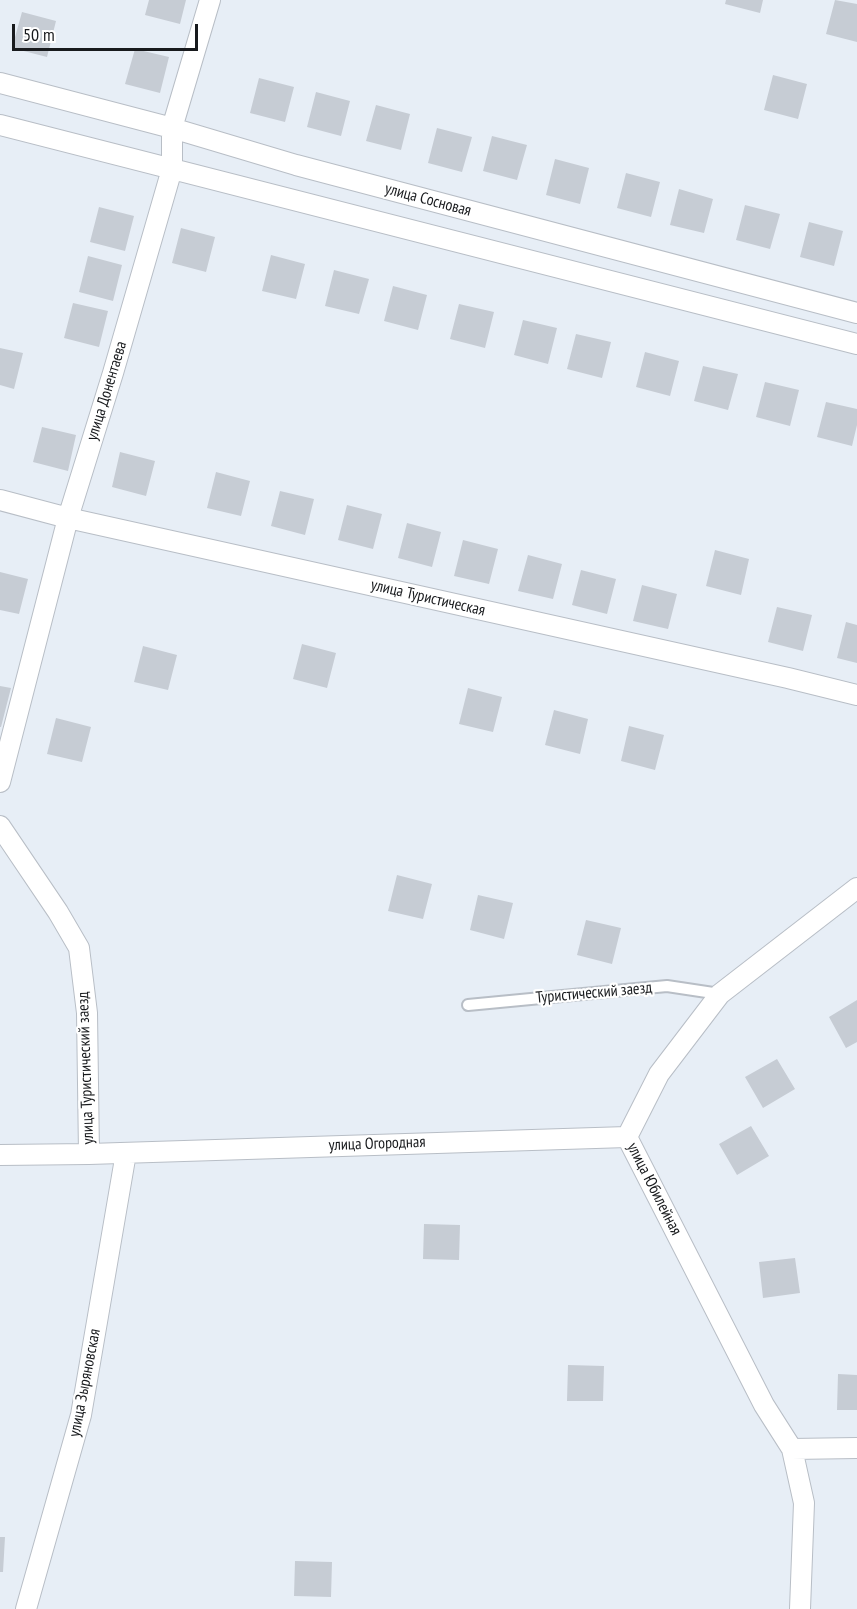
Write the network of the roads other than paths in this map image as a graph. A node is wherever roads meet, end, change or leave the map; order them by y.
1 (210, 0) edge
2 (0, 83) edge
3 (0, 125) edge
4 (172, 128) junction
5 (172, 169) junction
6 (857, 313) edge
7 (857, 344) edge
8 (0, 500) edge
9 (68, 518) junction
10 (857, 695) edge
11 (0, 782) edge
12 (0, 826) edge
13 (857, 888) edge
14 (720, 994) junction
15 (468, 1005) dead end
16 (627, 1137) junction
17 (126, 1153) junction
18 (89, 1154) junction
19 (0, 1155) edge
20 (857, 1448) edge
21 (792, 1449) junction
22 (26, 1609) edge
23 (800, 1609) edge

1 - 4 street, улица Донентаева
2 - 4 street, улица Сосновая
3 - 5 street, улица Сосновая
4 - 5 street, улица Донентаева
4 - 6 street, улица Сосновая
5 - 7 street, улица Сосновая
5 - 9 street, улица Донентаева
8 - 9 street, улица Туристическая
9 - 10 street, улица Туристическая
9 - 11 street, улица Донентаева
12 - 18 street, улица Туристический заезд
13 - 14 street, улица Юбилейная
14 - 15 lane, Туристический заезд
14 - 16 street, улица Юбилейная
16 - 17 street, улица Огородная
16 - 21 street, улица Юбилейная
17 - 18 street, улица Огородная
17 - 22 street, улица Зыряновская
18 - 19 street, улица Огородная
20 - 21 street
21 - 23 street, улица Юбилейная

